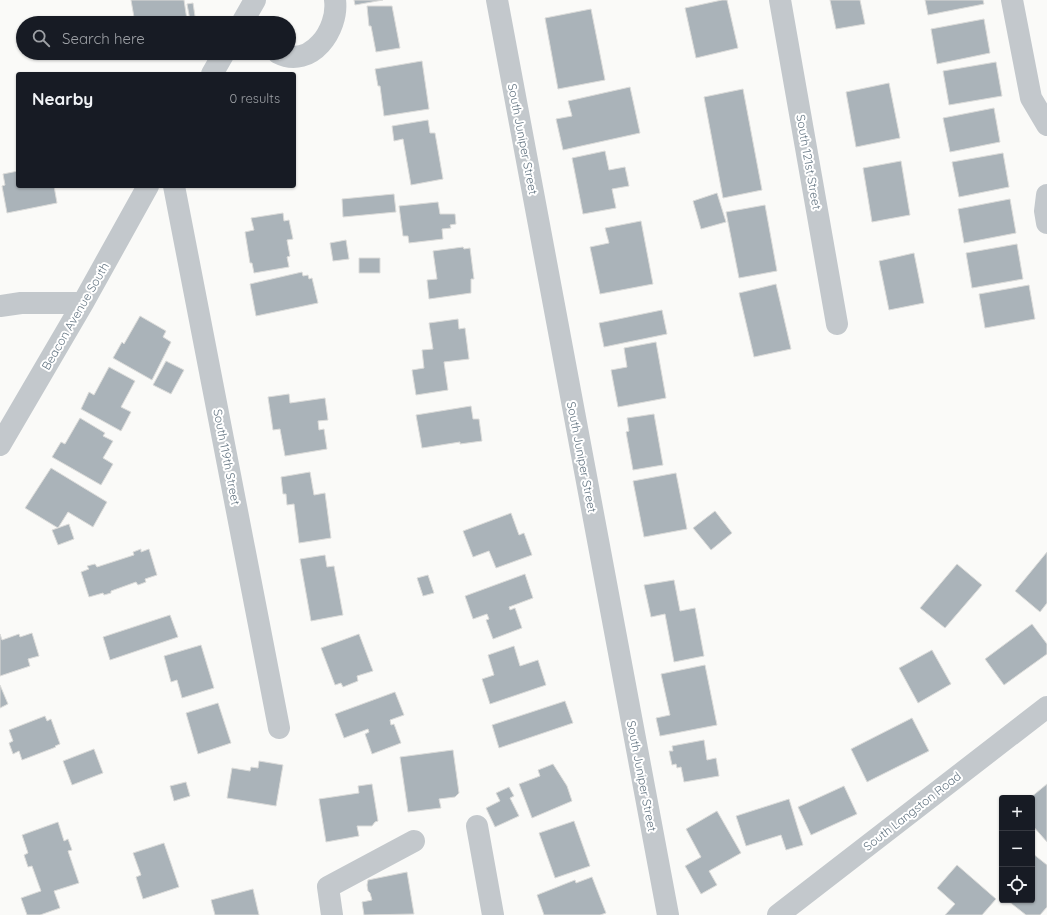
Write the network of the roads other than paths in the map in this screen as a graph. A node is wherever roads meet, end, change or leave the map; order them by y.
1 (255, 0) edge
2 (335, 0) edge
3 (497, 0) edge
4 (780, 0) edge
5 (1012, 0) edge
6 (246, 16) edge
7 (296, 57) edge
8 (220, 60) edge
9 (213, 72) edge
10 (1047, 125) edge
11 (147, 188) edge
12 (174, 188) edge
13 (1047, 194) edge
14 (1047, 223) edge
15 (83, 303) junction
16 (0, 306) edge
17 (837, 324) dead end
18 (0, 445) edge
19 (1047, 707) edge
20 (279, 728) dead end
21 (477, 826) dead end
22 (414, 841) dead end
23 (332, 915) edge
24 (493, 915) edge
25 (668, 915) edge
26 (778, 915) edge

1 - 6 street
2 - 7 street
3 - 25 street, South Juniper Street
4 - 17 street, South 121st Street
5 - 10 street
8 - 9 street
11 - 15 street, Beacon Avenue South
12 - 20 street, South 119th Street
13 - 14 street
15 - 16 street
15 - 18 street, Beacon Avenue South
19 - 26 street, South Langston Road
21 - 24 street
22 - 23 street

